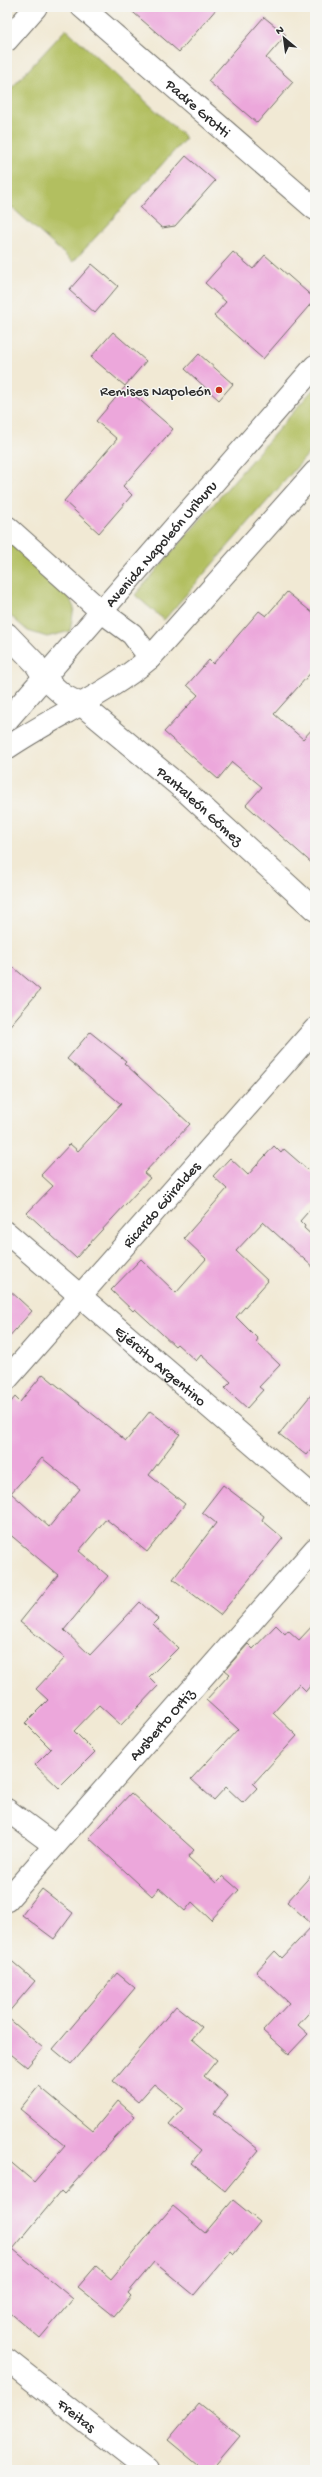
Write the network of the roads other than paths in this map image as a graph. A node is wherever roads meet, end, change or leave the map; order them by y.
1 (36, 7) edge
2 (82, 7) edge
3 (7, 40) edge
4 (315, 209) edge
5 (315, 366) edge
6 (315, 472) edge
7 (7, 527) edge
8 (102, 612) junction
9 (7, 634) edge
10 (150, 658) junction
11 (45, 679) junction
12 (82, 705) junction
13 (7, 720) edge
14 (7, 748) edge
15 (315, 910) edge
16 (315, 1029) edge
17 (7, 1233) edge
18 (79, 1296) junction
19 (7, 1379) edge
20 (315, 1498) edge
21 (315, 1549) edge
22 (7, 1810) edge
23 (54, 1845) junction
24 (7, 1900) edge
25 (7, 2360) edge
26 (147, 2470) edge

1 - 3 street
2 - 4 street, Padre Grotti
5 - 8 street, Avenida Napoleón Uriburu
6 - 10 street
7 - 8 street
8 - 10 street
8 - 11 street, Avenida Napoleón Uriburu
9 - 11 street, Pantaleón Gómez
10 - 12 street
11 - 12 street, Pantaleón Gómez
11 - 13 street, Avenida Napoleón Uriburu
12 - 14 street
12 - 15 street, Pantaleón Gómez
16 - 18 street, Ricardo Güiraldes
17 - 18 street, Ejército Argentino
18 - 19 street, Ricardo Güiraldes
18 - 20 street, Ejército Argentino
21 - 23 street, Ausberto Ortiz
22 - 23 street
23 - 24 street, Ausberto Ortiz
25 - 26 street, Freitas

